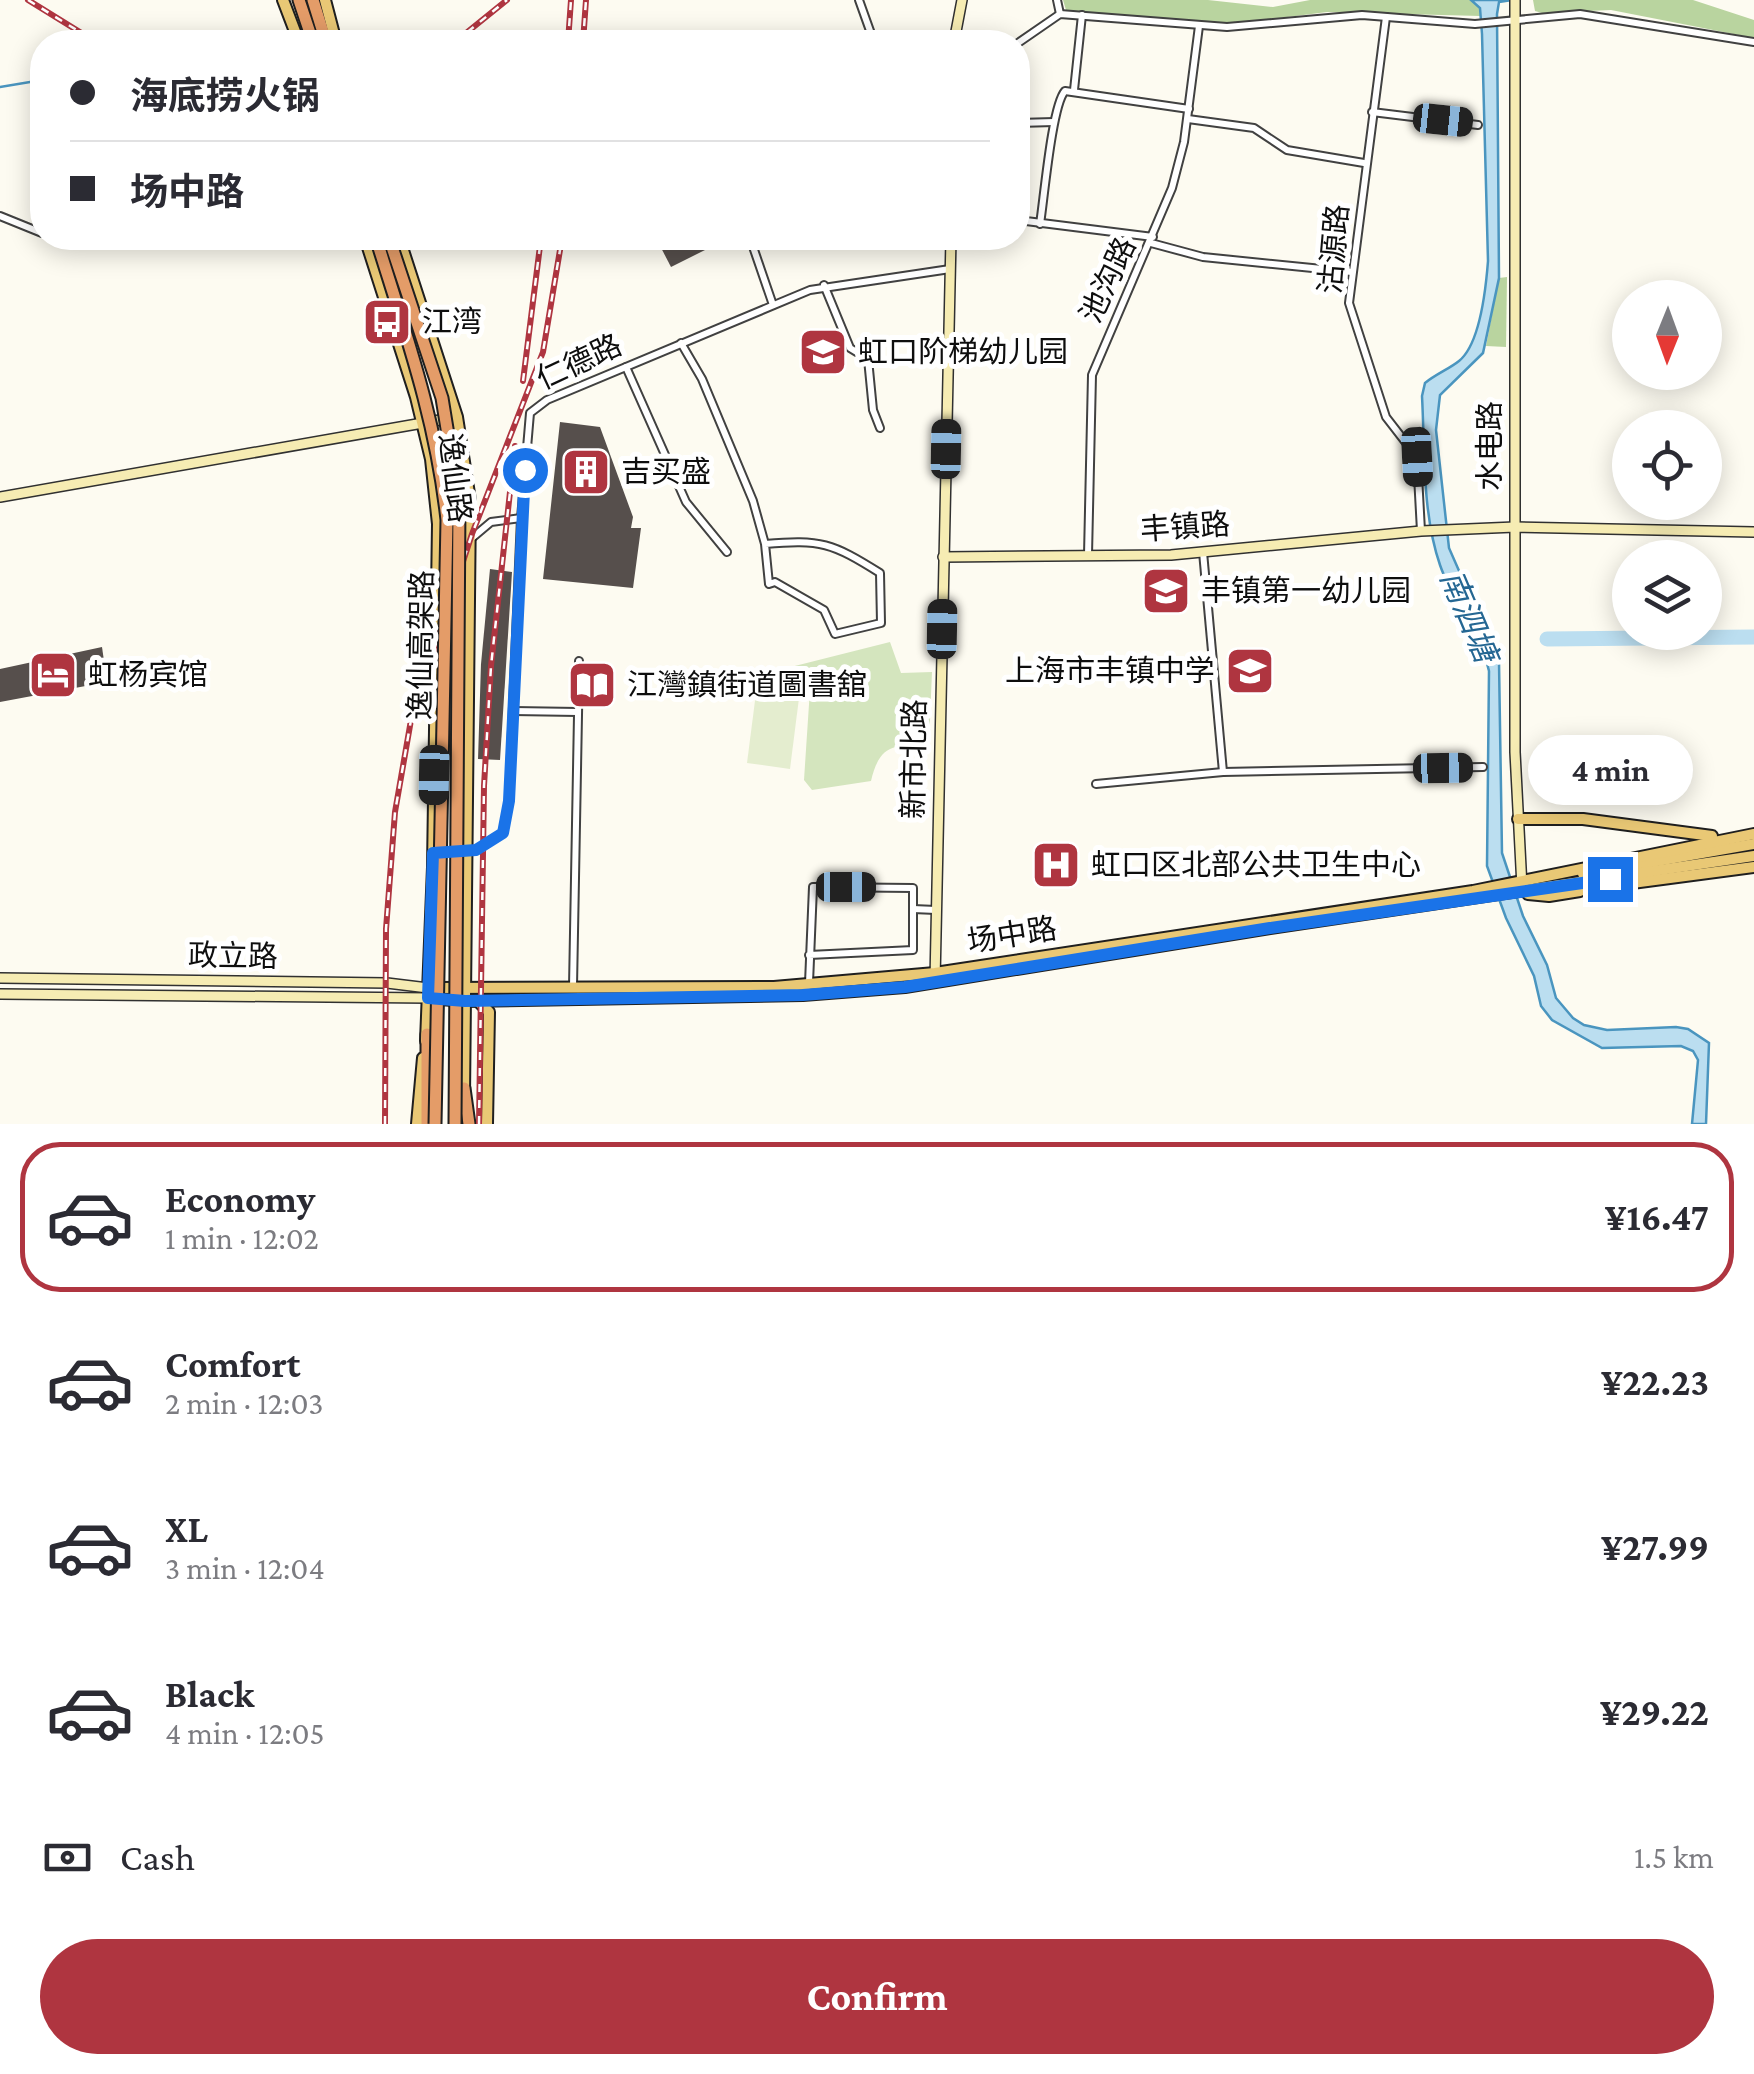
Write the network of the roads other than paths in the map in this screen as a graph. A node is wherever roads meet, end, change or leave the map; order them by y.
1 (283, 0) edge
2 (299, 0) edge
3 (312, 0) edge
4 (325, 0) edge
5 (859, 0) edge
6 (962, 0) edge
7 (1058, 0) edge
8 (1515, 2) edge
9 (1060, 14) junction
10 (1082, 15) junction
11 (1386, 17) junction
12 (1515, 21) junction
13 (1199, 26) junction
14 (295, 30) edge
15 (309, 30) edge
16 (322, 30) edge
17 (333, 30) edge
18 (870, 30) edge
19 (956, 30) edge
20 (1030, 35) edge
21 (1754, 42) edge
22 (1074, 90) junction
23 (1189, 109) junction
24 (1372, 112) junction
25 (1188, 119) junction
26 (1054, 122) junction
27 (1030, 123) edge
28 (1478, 124) dead end
29 (1364, 163) junction
30 (0, 216) edge
31 (1030, 222) edge
32 (1040, 224) junction
33 (30, 228) edge
34 (1152, 240) junction
35 (369, 250) edge
36 (380, 250) edge
37 (393, 250) edge
38 (403, 250) edge
39 (754, 250) edge
40 (950, 250) edge
41 (950, 269) junction
42 (1352, 272) junction
43 (824, 286) junction
44 (773, 305) junction
45 (681, 344) junction
46 (626, 367) junction
47 (457, 417) junction
48 (423, 422) junction
49 (880, 428) dead end
50 (0, 497) edge
51 (521, 518) junction
52 (1515, 527) junction
53 (1425, 531) junction
54 (1754, 532) edge
55 (472, 538) junction
56 (765, 544) junction
57 (727, 552) dead end
58 (1203, 552) junction
59 (943, 556) junction
60 (1088, 557) junction
61 (579, 661) dead end
62 (512, 711) junction
63 (578, 712) junction
64 (1482, 767) dead end
65 (1223, 772) junction
66 (1096, 784) dead end
67 (1518, 819) junction
68 (1754, 834) edge
69 (1723, 838) junction
70 (1754, 844) edge
71 (468, 851) junction
72 (433, 853) junction
73 (1754, 856) edge
74 (1754, 867) edge
75 (1561, 872) junction
76 (1522, 886) junction
77 (913, 909) junction
78 (936, 910) junction
79 (809, 955) junction
80 (0, 978) edge
81 (935, 978) junction
82 (809, 985) junction
83 (574, 987) junction
84 (428, 993) junction
85 (0, 994) edge
86 (469, 997) junction
87 (427, 1034) junction
88 (464, 1088) joint
89 (417, 1124) edge
90 (432, 1124) edge
91 (455, 1124) edge
92 (466, 1124) edge
93 (487, 1124) edge

1 - 14 main road
2 - 15 highway
3 - 16 highway
4 - 17 main road
5 - 18 street
6 - 19 street
7 - 9 street
8 - 12 street, 水电路
9 - 10 street
9 - 20 street
10 - 13 street
10 - 22 street
11 - 12 street
11 - 13 street
11 - 24 street, 沽源路
12 - 21 street
12 - 52 street, 水电路
13 - 23 street, 池沟路
22 - 23 street
22 - 26 street
23 - 25 street, 池沟路
24 - 28 street
24 - 29 street, 沽源路
25 - 29 street
25 - 34 street, 池沟路
26 - 27 street
26 - 32 street
29 - 42 street, 沽源路
30 - 33 street
31 - 32 street
32 - 34 street
34 - 42 street
34 - 60 street, 池沟路
35 - 48 main road, 逸仙路
36 - 90 highway, 逸仙高架路, bridge
37 - 91 highway, 逸仙高架路, bridge
38 - 47 main road, 逸仙路
39 - 44 street
40 - 41 street, 新市北路
41 - 43 street, 仁德路
41 - 59 street, 新市北路
42 - 53 street, 沽源路
43 - 44 street, 仁德路
43 - 49 street
44 - 45 street, 仁德路
45 - 46 street, 仁德路
45 - 56 street
46 - 51 street, 仁德路
46 - 57 street
47 - 48 street
47 - 55 main road, 逸仙路
48 - 50 street
48 - 72 main road, 逸仙路
51 - 55 street
51 - 62 street, 仁德路
52 - 53 street, 丰镇路
52 - 54 street
52 - 67 street, 水电路
53 - 58 street, 丰镇路
55 - 71 main road, 逸仙路
56 - 56 street
58 - 60 street, 丰镇路
58 - 65 street
59 - 60 street, 丰镇路
59 - 78 street, 新市北路
61 - 63 street
62 - 63 street
62 - 71 street, 仁德路
63 - 83 street
64 - 65 street
65 - 66 street
67 - 69 main road
67 - 76 street, 水电路
68 - 69 main road, 场中路
69 - 75 main road, 场中路
70 - 75 main road, 场中路
71 - 72 street
71 - 86 main road, 逸仙路
72 - 84 main road, 逸仙路
73 - 76 main road, 场中路
74 - 76 main road, 场中路
75 - 76 main road, 场中路
76 - 81 main road, 场中路
77 - 78 street
77 - 79 street
77 - 79 street
78 - 81 street, 新市北路
79 - 82 street
80 - 84 street, 政立路
81 - 82 main road, 场中路
81 - 86 main road, 场中路
82 - 83 main road, 场中路
83 - 86 main road, 场中路
84 - 85 street, 政立路
84 - 86 main road, 政立路
84 - 87 main road, 逸仙路
86 - 88 main road, 逸仙路
86 - 93 main road, 逸仙路
87 - 89 main road, 逸仙路
87 - 90 highway
87 - 90 main road, 逸仙路
88 - 92 highway

